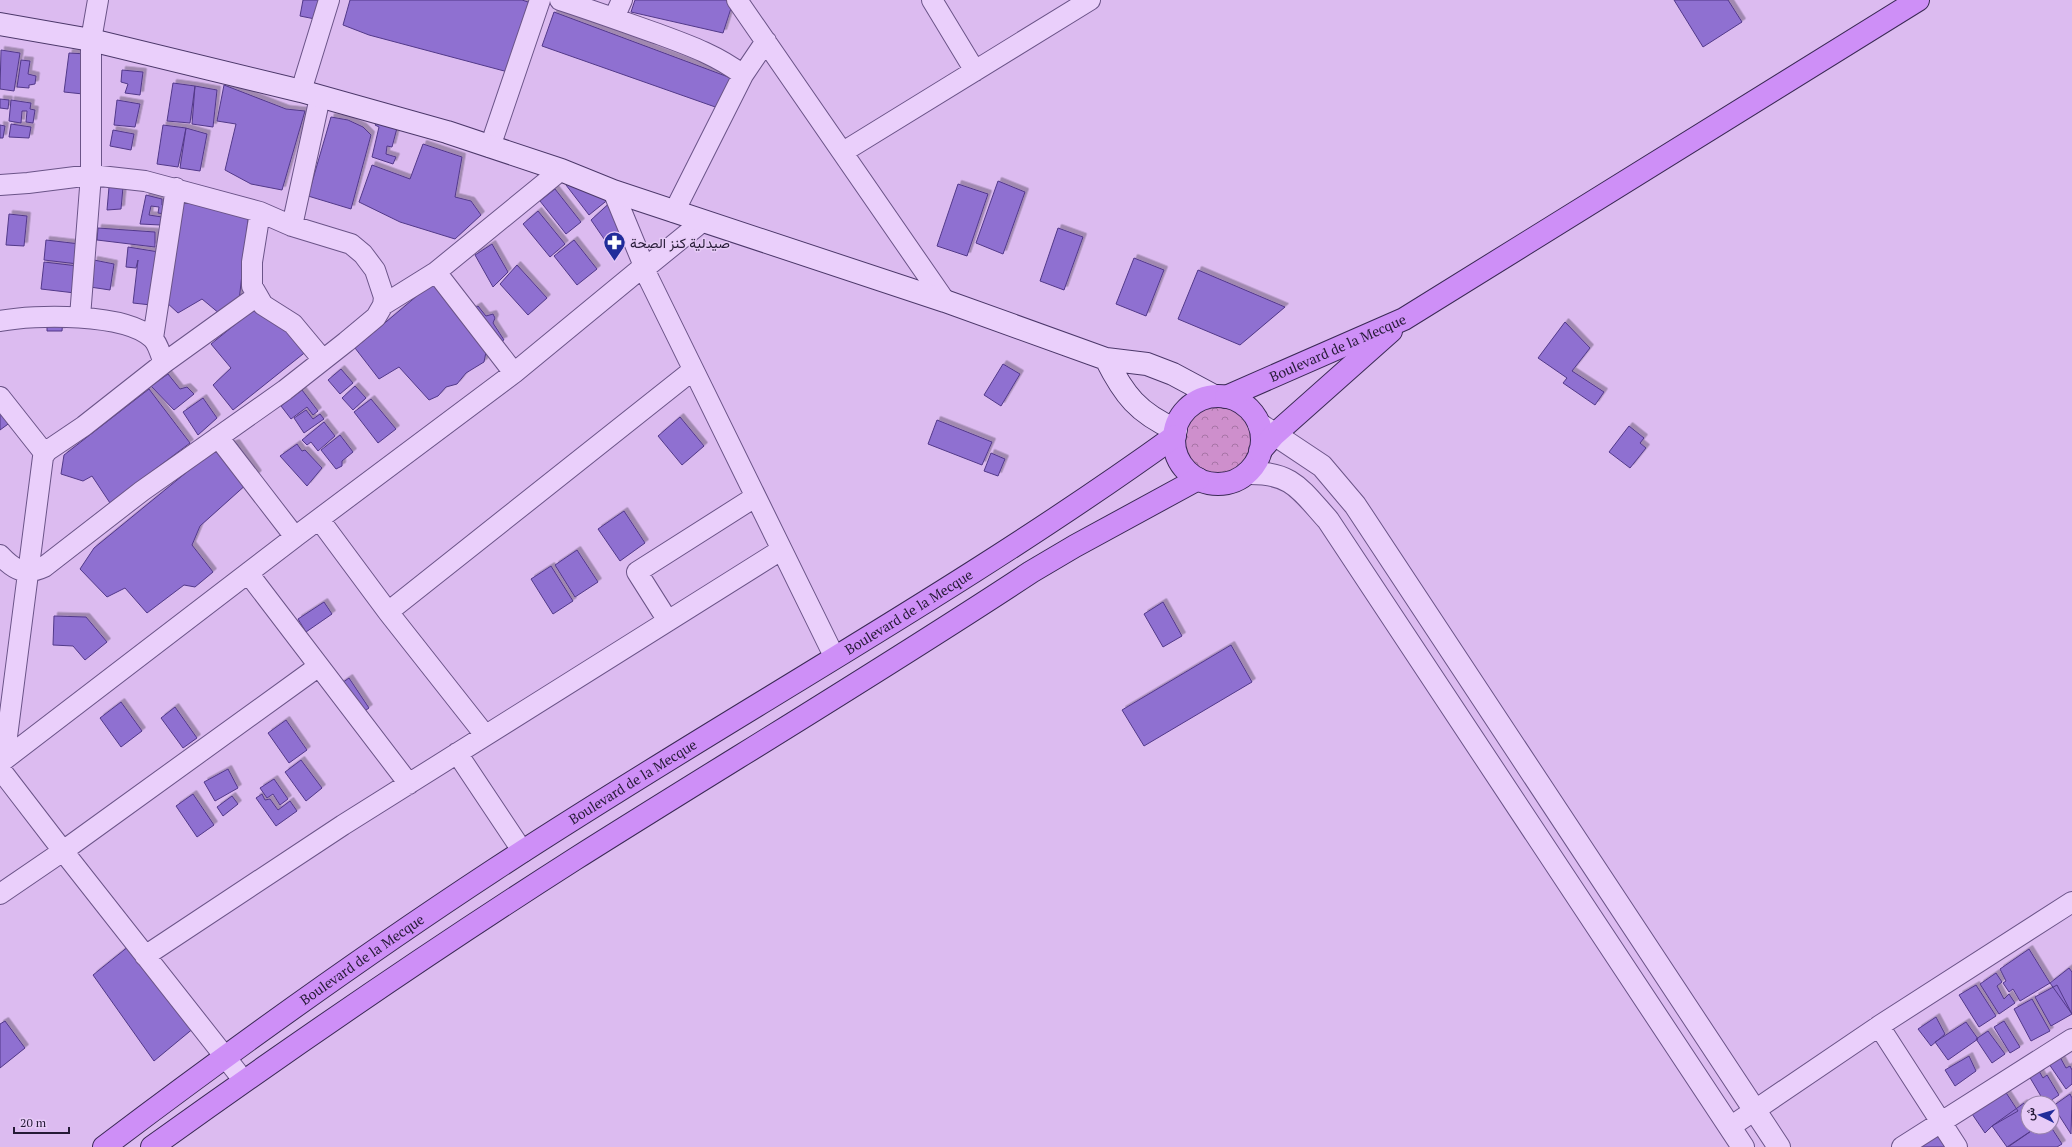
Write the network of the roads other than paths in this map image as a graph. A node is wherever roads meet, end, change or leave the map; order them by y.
1 (98, 0) edge
2 (329, 0) edge
3 (540, 0) edge
4 (560, 0) edge
5 (737, 0) edge
6 (932, 0) edge
7 (1090, 0) edge
8 (1918, 0) edge
9 (618, 9) edge
10 (0, 24) edge
11 (91, 40) junction
12 (766, 41) junction
13 (975, 71) junction
14 (743, 75) junction
15 (310, 94) junction
16 (490, 147) junction
17 (843, 152) junction
18 (561, 170) junction
19 (91, 175) junction
20 (0, 184) edge
21 (176, 188) junction
22 (613, 191) junction
23 (260, 212) junction
24 (674, 212) junction
25 (703, 221) junction
26 (292, 226) junction
27 (644, 268) junction
28 (436, 272) junction
29 (257, 296) junction
30 (945, 301) junction
31 (383, 305) junction
32 (80, 317) junction
33 (1404, 319) junction
34 (0, 321) edge
35 (153, 338) junction
36 (1106, 359) junction
37 (323, 360) junction
38 (164, 363) junction
39 (693, 370) junction
40 (514, 373) junction
41 (1220, 396) junction
42 (0, 397) edge
43 (1175, 433) junction
44 (218, 437) junction
45 (1265, 437) junction
46 (45, 454) junction
47 (1247, 473) junction
48 (1198, 479) junction
49 (755, 497) junction
50 (319, 519) junction
51 (295, 537) junction
52 (781, 550) junction
53 (0, 556) edge
54 (27, 572) junction
55 (248, 574) junction
56 (388, 612) junction
57 (668, 621) junction
58 (834, 658) junction
59 (319, 666) junction
60 (485, 735) junction
61 (457, 753) junction
62 (1, 764) edge
63 (409, 784) junction
64 (63, 851) junction
65 (523, 852) junction
66 (0, 894) edge
67 (2072, 902) edge
68 (145, 956) junction
69 (1879, 1026) junction
70 (2072, 1038) edge
71 (224, 1056) junction
72 (244, 1081) junction
73 (1755, 1110) junction
74 (1941, 1122) junction
75 (1730, 1127) junction
76 (104, 1147) edge
77 (152, 1147) edge
78 (1743, 1147) edge
79 (1779, 1147) edge
80 (1902, 1147) edge
81 (1957, 1147) edge

1 - 11 street
2 - 15 street
3 - 16 street
4 - 9 street
5 - 12 street
6 - 13 street
7 - 13 street
8 - 33 main road
9 - 14 street
10 - 11 street
11 - 15 street
11 - 19 street
12 - 14 street
12 - 17 street
13 - 17 street
14 - 24 street
15 - 16 street
15 - 26 street
16 - 18 street
17 - 30 street
18 - 22 street
18 - 28 street
19 - 20 street
19 - 21 street
19 - 32 street
21 - 23 street
21 - 35 street
22 - 24 street
22 - 27 street
23 - 26 street
23 - 29 street
24 - 25 street
25 - 27 street
25 - 30 street
26 - 31 street
27 - 39 street
27 - 40 street
28 - 31 street
28 - 40 street
29 - 37 street
29 - 38 street
30 - 36 street
31 - 37 street
32 - 34 street
32 - 35 street
33 - 41 main road, Boulevard de la Mecque
33 - 45 main road, Boulevard de la Mecque
35 - 38 street
36 - 41 street
36 - 43 street
37 - 44 street
38 - 46 street
39 - 49 street
39 - 56 street
40 - 50 street
41 - 43 main road, Boulevard de la Mecque
41 - 45 main road
42 - 46 street
43 - 48 main road, Boulevard de la Mecque
43 - 58 main road, Boulevard de la Mecque
44 - 51 street
44 - 54 street
45 - 47 main road, Boulevard de la Mecque
45 - 73 street
46 - 54 street
47 - 48 main road, Boulevard de la Mecque
47 - 75 street
48 - 72 main road
49 - 52 street
49 - 57 street
50 - 51 street
50 - 56 street
51 - 55 street
52 - 57 street
52 - 58 street
53 - 54 street
54 - 62 street
55 - 59 street
55 - 62 street
56 - 60 street
57 - 60 street
58 - 65 main road, Boulevard de la Mecque
59 - 63 street
59 - 64 street
60 - 61 street
61 - 63 street
61 - 65 street
62 - 64 street
63 - 68 street
64 - 66 street
64 - 68 street
65 - 71 main road, Boulevard de la Mecque
67 - 69 street
68 - 71 street
69 - 73 street
69 - 74 street
70 - 74 street
71 - 72 street
71 - 76 main road, Boulevard de la Mecque
72 - 77 main road
73 - 75 street
73 - 79 street
74 - 80 street
74 - 81 street
75 - 78 street

